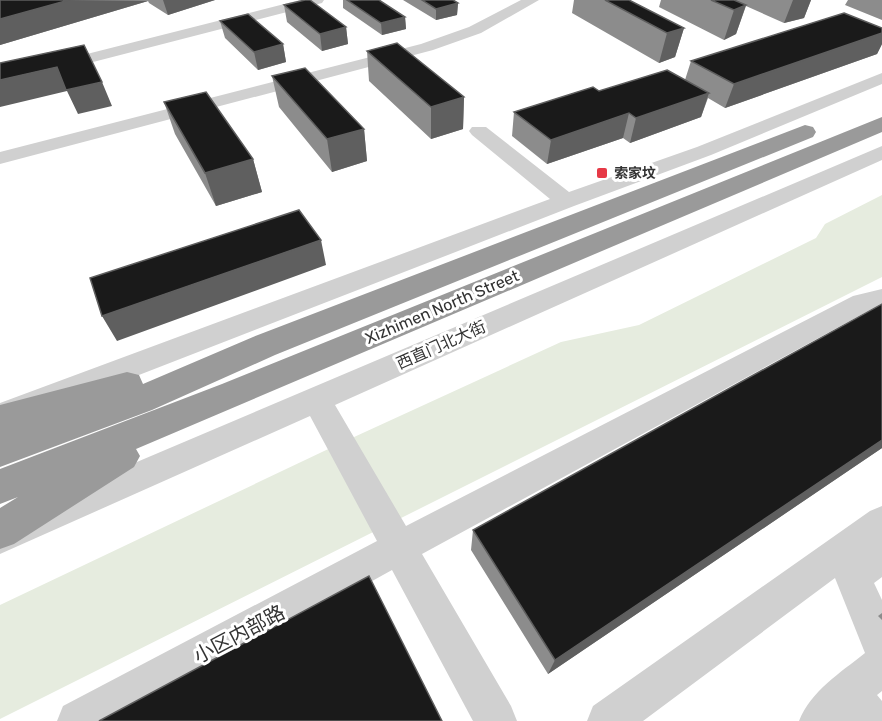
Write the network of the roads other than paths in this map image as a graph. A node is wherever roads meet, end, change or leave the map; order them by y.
1 (317, 0) edge
2 (532, 0) edge
3 (227, 6) dead end
4 (0, 74) edge
5 (882, 78) edge
6 (0, 81) edge
7 (882, 102) edge
8 (882, 124) edge
9 (479, 130) dead end
10 (882, 152) edge
11 (0, 158) edge
12 (566, 201) junction
13 (882, 298) edge
14 (264, 346) junction
15 (234, 394) junction
16 (316, 399) junction
17 (0, 418) edge
18 (0, 451) edge
19 (0, 487) edge
20 (882, 522) edge
21 (0, 530) edge
22 (0, 537) edge
23 (399, 548) junction
24 (882, 555) edge
25 (882, 647) edge
26 (882, 664) edge
27 (847, 712) edge
28 (78, 721) edge
29 (496, 721) edge
30 (608, 721) edge

1 - 6 street
2 - 11 street
3 - 4 street
5 - 12 street
7 - 14 highway, Xizhimen North Street
8 - 15 highway, Xizhimen North Street
9 - 12 street
10 - 16 street, 西直门北大街
12 - 17 street
13 - 23 street, 小区内部路
14 - 17 highway
14 - 18 highway, Xizhimen North Street
15 - 19 highway, Xizhimen North Street
15 - 21 highway
16 - 22 street, 西直门北大街
16 - 23 street
20 - 30 street
23 - 28 street, 小区内部路
23 - 29 street
24 - 25 street
26 - 27 street

